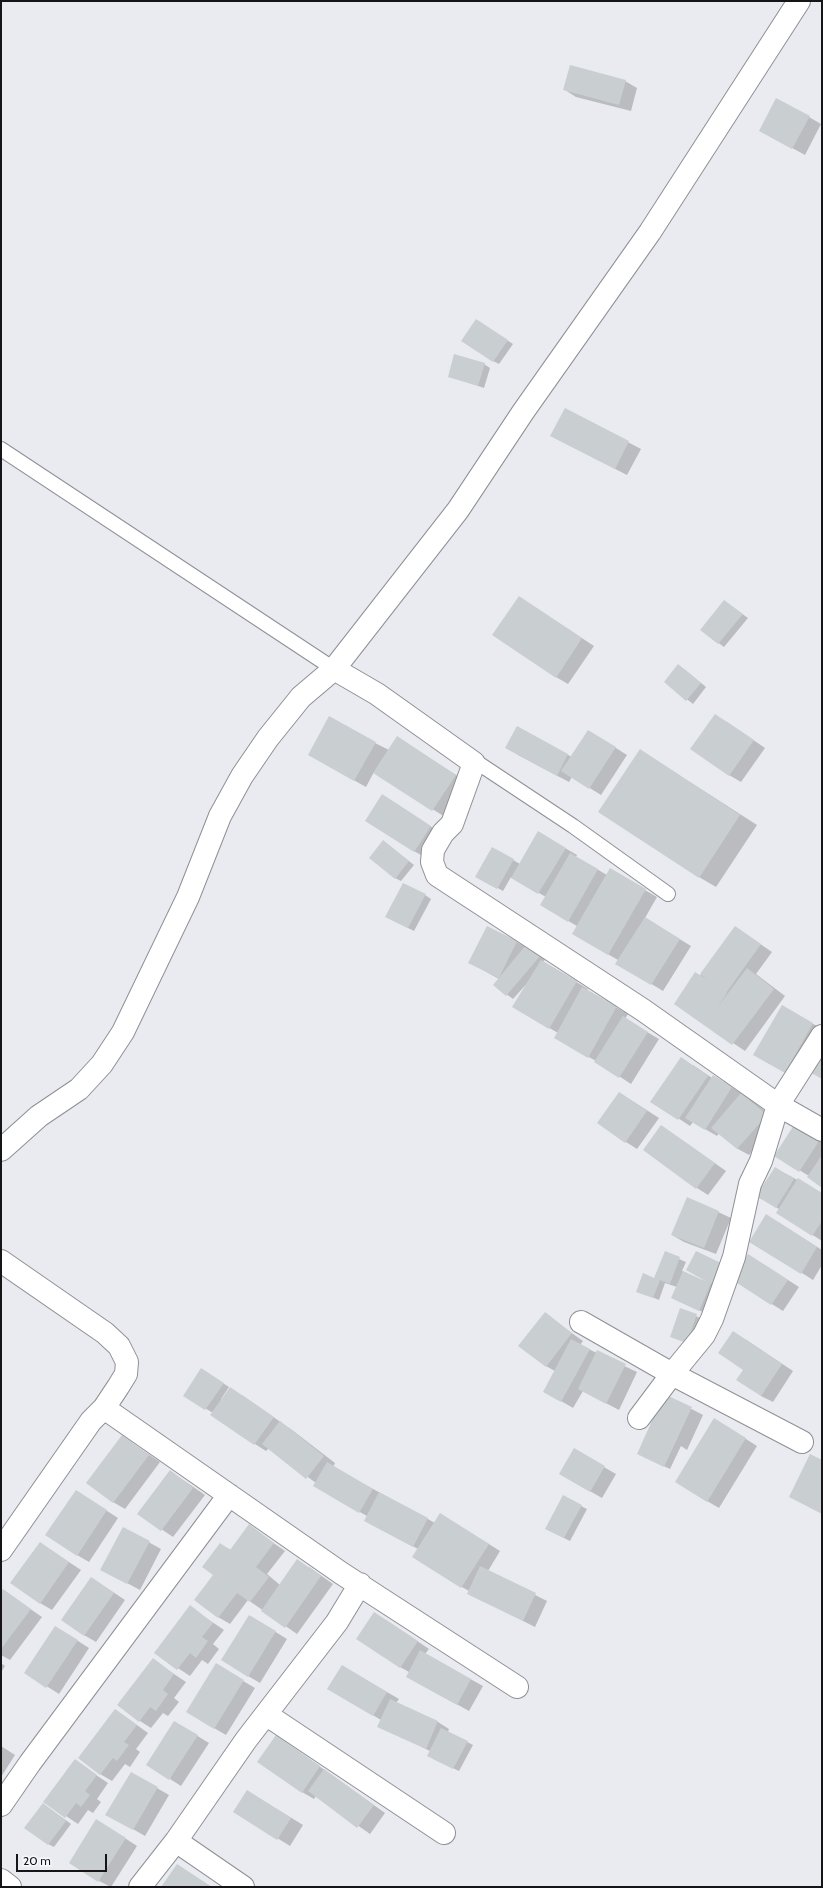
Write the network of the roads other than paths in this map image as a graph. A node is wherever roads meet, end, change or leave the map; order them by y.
1 (798, 1) edge
2 (1, 449) edge
3 (334, 669) junction
4 (474, 763) junction
5 (668, 894) dead end
6 (822, 1036) edge
7 (778, 1105) junction
8 (822, 1130) edge
9 (1, 1150) edge
10 (1, 1261) edge
11 (581, 1322) dead end
12 (672, 1374) junction
13 (104, 1408) junction
14 (639, 1418) dead end
15 (802, 1442) dead end
16 (229, 1495) junction
17 (1, 1550) edge
18 (360, 1584) junction
19 (517, 1687) dead end
20 (267, 1714) junction
21 (1, 1805) edge
22 (444, 1833) dead end
23 (176, 1841) junction
24 (1, 1880) edge
25 (10, 1887) edge
26 (140, 1887) edge
27 (243, 1887) edge

1 - 3 street
2 - 3 lane
3 - 4 street
3 - 9 street
4 - 5 lane
4 - 7 street
6 - 7 street
7 - 8 street
7 - 12 street
10 - 13 street
11 - 12 street
12 - 14 street
12 - 15 street
13 - 16 street
13 - 17 street
16 - 18 street
16 - 21 street
18 - 19 street
18 - 20 street
20 - 22 street
20 - 23 street
23 - 26 street
23 - 27 street
24 - 25 street

